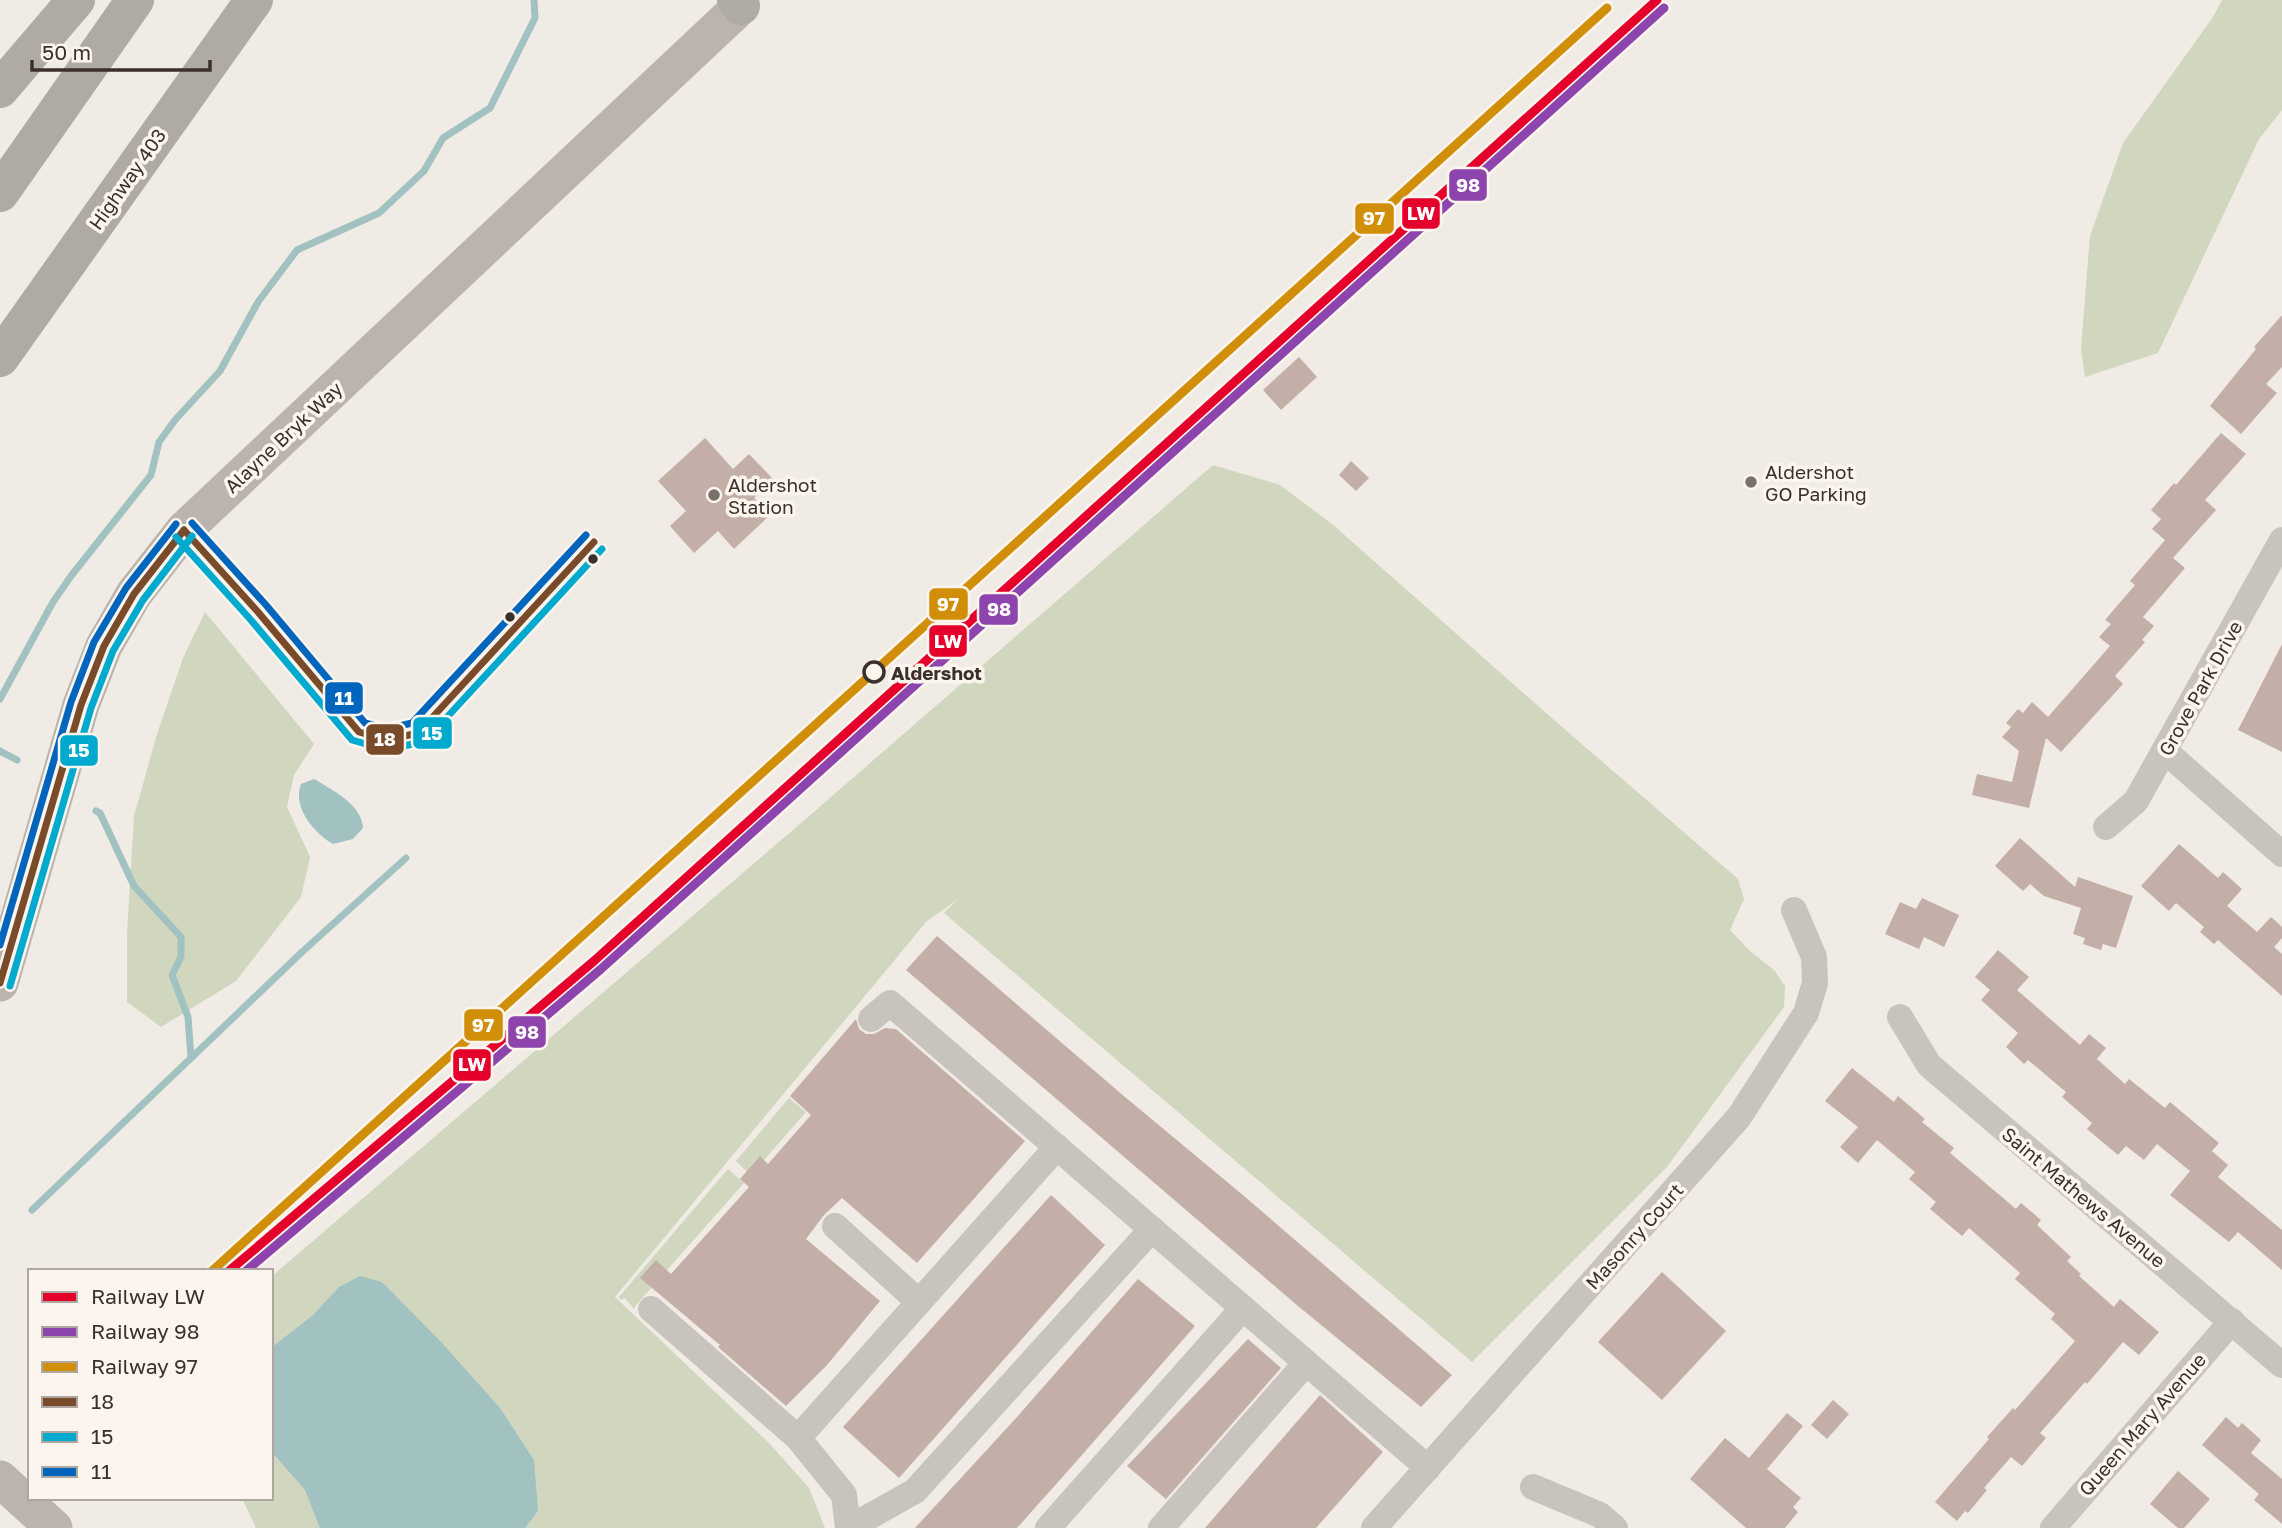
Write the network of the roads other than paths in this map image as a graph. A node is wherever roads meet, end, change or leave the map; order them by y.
1 (76, 0) edge
2 (135, 0) edge
3 (254, 0) edge
4 (739, 3) edge
5 (0, 89) edge
6 (0, 193) edge
7 (0, 358) edge
8 (2282, 540) edge
9 (2165, 751) junction
10 (2106, 827) dead end
11 (2282, 854) edge
12 (1794, 911) dead end
13 (0, 983) edge
14 (1900, 1017) dead end
15 (871, 1019) dead end
16 (1057, 1147) junction
17 (835, 1226) dead end
18 (1152, 1229) junction
19 (919, 1302) junction
20 (1243, 1308) junction
21 (651, 1309) dead end
22 (2232, 1321) junction
23 (1306, 1363) junction
24 (2282, 1365) edge
25 (798, 1438) junction
26 (1428, 1468) junction
27 (0, 1479) edge
28 (1533, 1487) dead end
29 (50, 1525) edge
30 (849, 1528) edge
31 (1048, 1528) edge
32 (1161, 1528) edge
33 (1374, 1528) edge
34 (1615, 1528) edge
35 (2053, 1528) edge

1 - 5 highway
2 - 6 highway
3 - 7 highway, Highway 403
4 - 13 street, Alayne Bryk Way
8 - 9 street, Grove Park Drive
9 - 10 street, Grove Park Drive
9 - 11 street
12 - 26 street, Masonry Court
14 - 22 street, Saint Mathews Avenue
15 - 16 street
16 - 18 street
16 - 19 street
17 - 19 street
18 - 20 street
18 - 30 street
19 - 25 street
20 - 23 street
20 - 31 street
21 - 25 street
22 - 24 street, Saint Mathews Avenue
22 - 35 street, Queen Mary Avenue
23 - 26 street
23 - 32 street
25 - 30 street
26 - 33 street, Masonry Court
27 - 29 street
28 - 34 street

